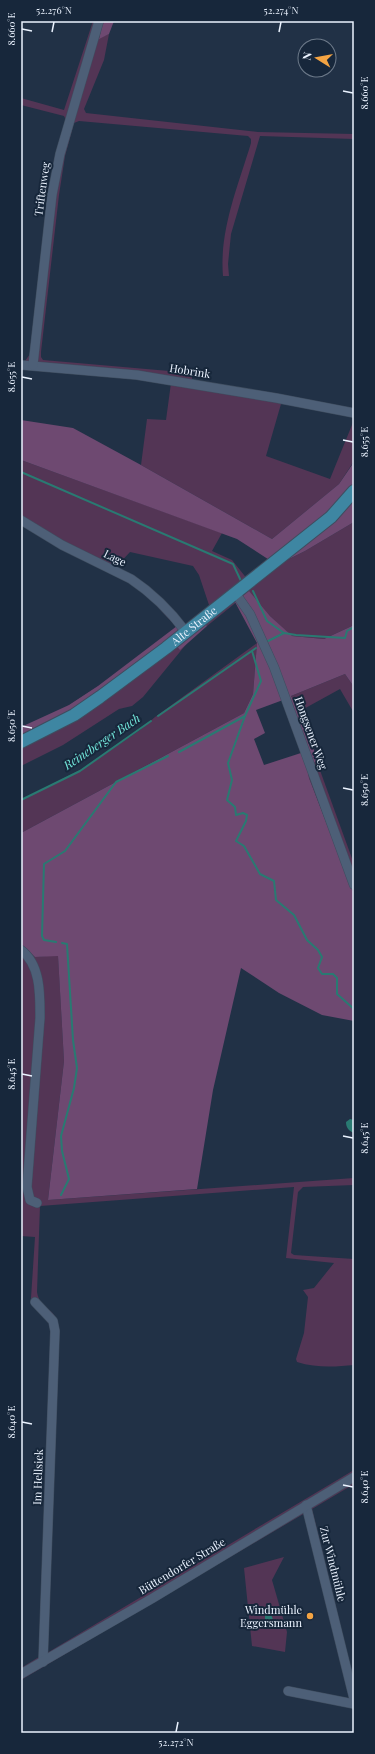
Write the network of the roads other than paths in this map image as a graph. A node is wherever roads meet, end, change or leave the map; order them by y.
1 (99, 21) edge
2 (21, 365) edge
3 (33, 365) junction
4 (354, 413) edge
5 (354, 491) edge
6 (21, 520) edge
7 (236, 594) junction
8 (186, 632) junction
9 (21, 742) edge
10 (354, 885) edge
11 (21, 950) edge
12 (37, 1203) dead end
13 (34, 1302) dead end
14 (354, 1477) edge
15 (306, 1505) junction
16 (43, 1662) junction
17 (21, 1674) edge
18 (288, 1691) dead end
19 (354, 1699) edge
20 (354, 1704) edge

1 - 3 street, Triftenweg
2 - 3 street, Hobrink
3 - 4 street, Hobrink
5 - 7 main road, Alte Straße
6 - 8 street, Lage
7 - 8 main road, Alte Straße
7 - 10 street, Hongsener Weg
8 - 9 main road, Alte Straße
11 - 12 street
13 - 16 street, Im Hellsiek
14 - 15 street, Büttendorfer Straße
15 - 16 street, Büttendorfer Straße
15 - 19 street, Zur Windmühle
16 - 17 street, Büttendorfer Straße
18 - 20 street

